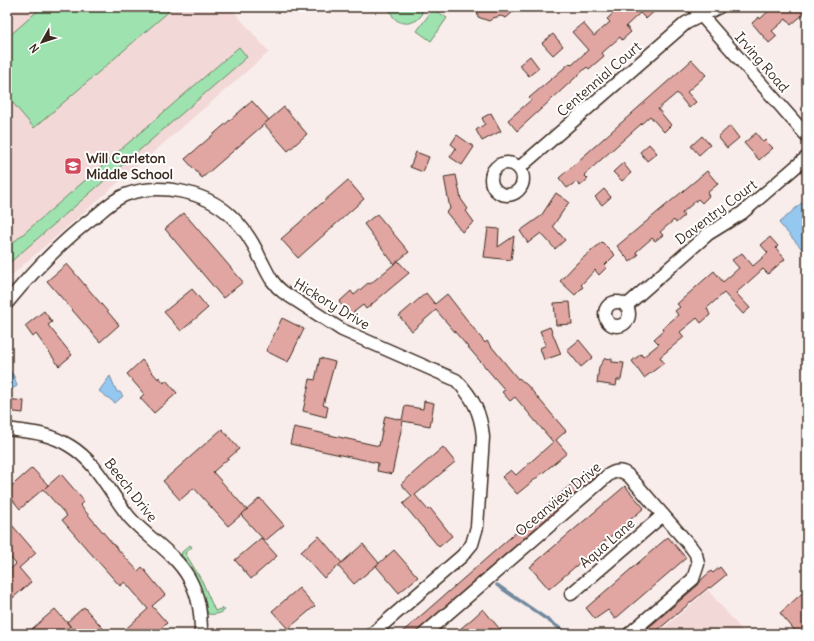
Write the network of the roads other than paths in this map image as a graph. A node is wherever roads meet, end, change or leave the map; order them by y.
1 (719, 7) edge
2 (698, 11) edge
3 (807, 136) edge
4 (807, 156) edge
5 (519, 168) dead end
6 (7, 303) edge
7 (626, 306) dead end
8 (7, 429) edge
9 (663, 515) junction
10 (571, 594) dead end
11 (201, 634) edge
12 (372, 634) edge
13 (424, 634) edge
14 (629, 634) edge

1 - 2 street, Centennial Court
2 - 3 street, Irving Road
2 - 5 street, Centennial Court
4 - 7 street, Daventry Court
6 - 12 street, Hickory Drive
8 - 11 street, Beech Drive
9 - 10 street, Aqua Lane
9 - 13 street, Oceanview Drive
9 - 14 street, Oceanview Drive

